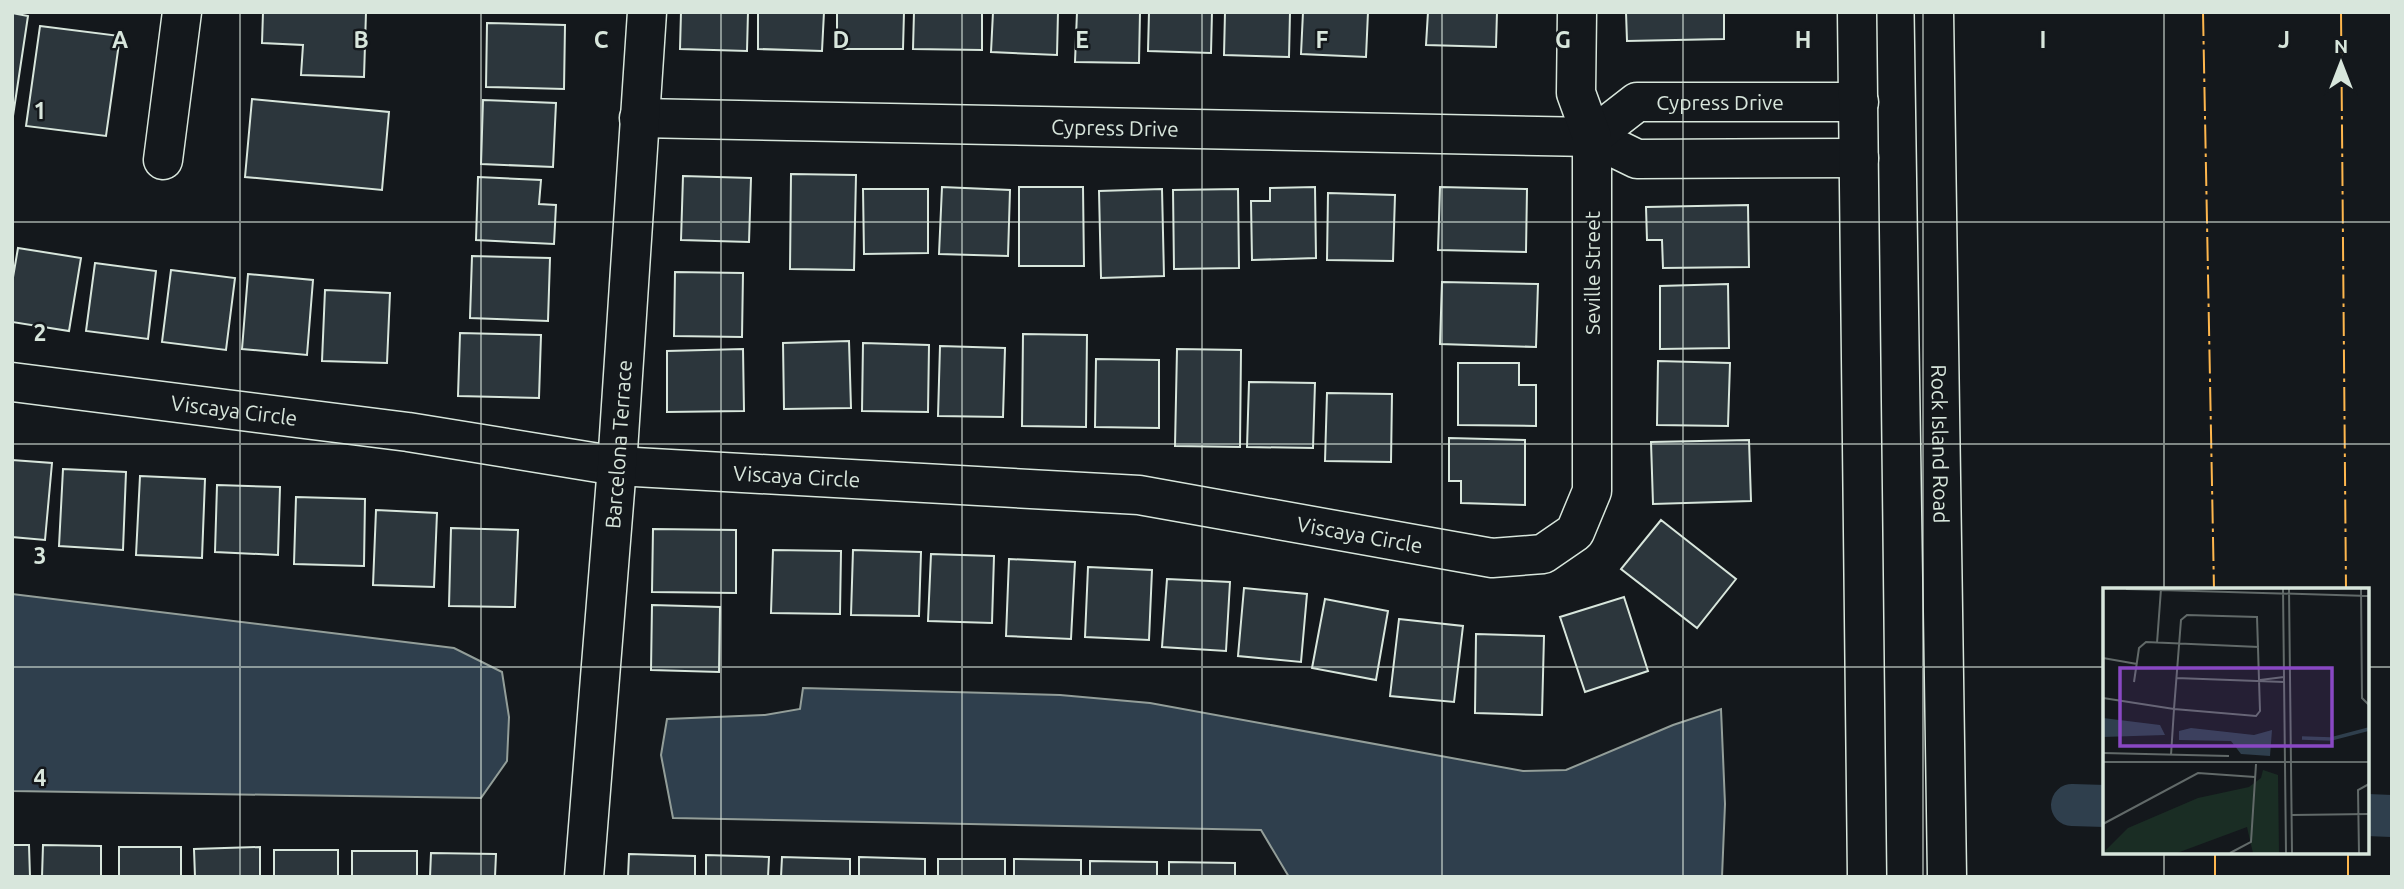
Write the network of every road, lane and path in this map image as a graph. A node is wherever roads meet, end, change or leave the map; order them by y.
1 (182, 12) edge
2 (647, 12) edge
3 (1577, 12) edge
4 (1857, 12) edge
5 (1934, 12) edge
6 (1859, 102) junction
7 (639, 118) junction
8 (1592, 137) junction
9 (1860, 158) junction
10 (163, 160) dead end
11 (12, 382) edge
12 (617, 466) junction
13 (1575, 532) joint
14 (584, 877) edge
15 (1867, 877) edge
16 (1947, 877) edge

1 - 10 street
2 - 7 street, Barcelona Terrace
3 - 8 street, Seville Street
4 - 6 street
5 - 16 street, Rock Island Road
6 - 8 street, Cypress Drive
6 - 9 street
7 - 8 street, Cypress Drive
7 - 12 street, Barcelona Terrace
8 - 9 street, Cypress Drive
8 - 13 street, Seville Street
9 - 15 street
11 - 12 street, Viscaya Circle
12 - 13 street, Viscaya Circle
12 - 14 street, Barcelona Terrace

